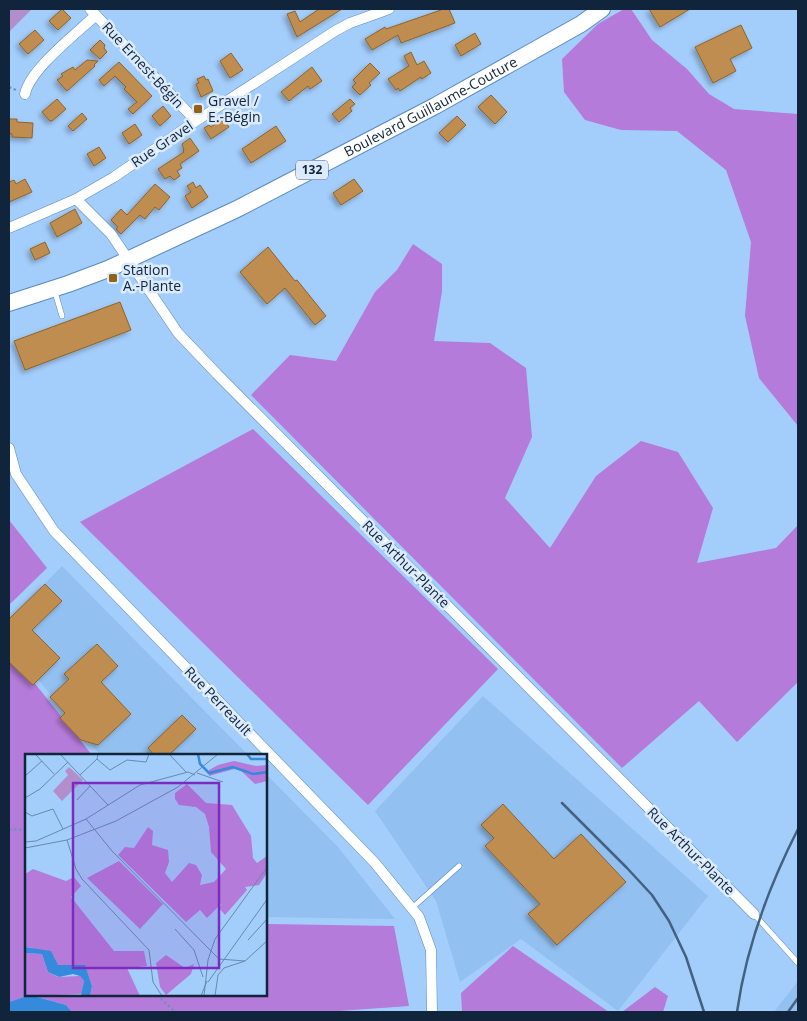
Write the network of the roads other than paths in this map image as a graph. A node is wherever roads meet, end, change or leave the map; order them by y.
1 (389, 9) edge
2 (602, 9) edge
3 (93, 12) edge
4 (25, 94) dead end
5 (196, 121) junction
6 (76, 199) junction
7 (9, 228) edge
8 (129, 260) junction
9 (54, 289) junction
10 (9, 303) edge
11 (62, 316) dead end
12 (9, 448) edge
13 (459, 866) dead end
14 (412, 908) junction
15 (754, 914) joint
16 (798, 963) edge
17 (432, 1012) edge

1 - 5 street, Rue Gravel
2 - 8 main road, Boulevard Guillaume-Couture / 132
3 - 4 street
3 - 5 street, Rue Ernest-Bégin
5 - 6 street, Rue Gravel
6 - 7 street, Rue Gravel
6 - 8 street, Rue Arthur-Plante
8 - 9 main road, Boulevard Guillaume-Couture / 132
8 - 15 street, Rue Arthur-Plante
9 - 10 main road, Boulevard Guillaume-Couture / 132
9 - 11 lane
12 - 14 street, Rue Perreault
13 - 14 lane
14 - 17 street, Rue Perreault
15 - 16 lane

